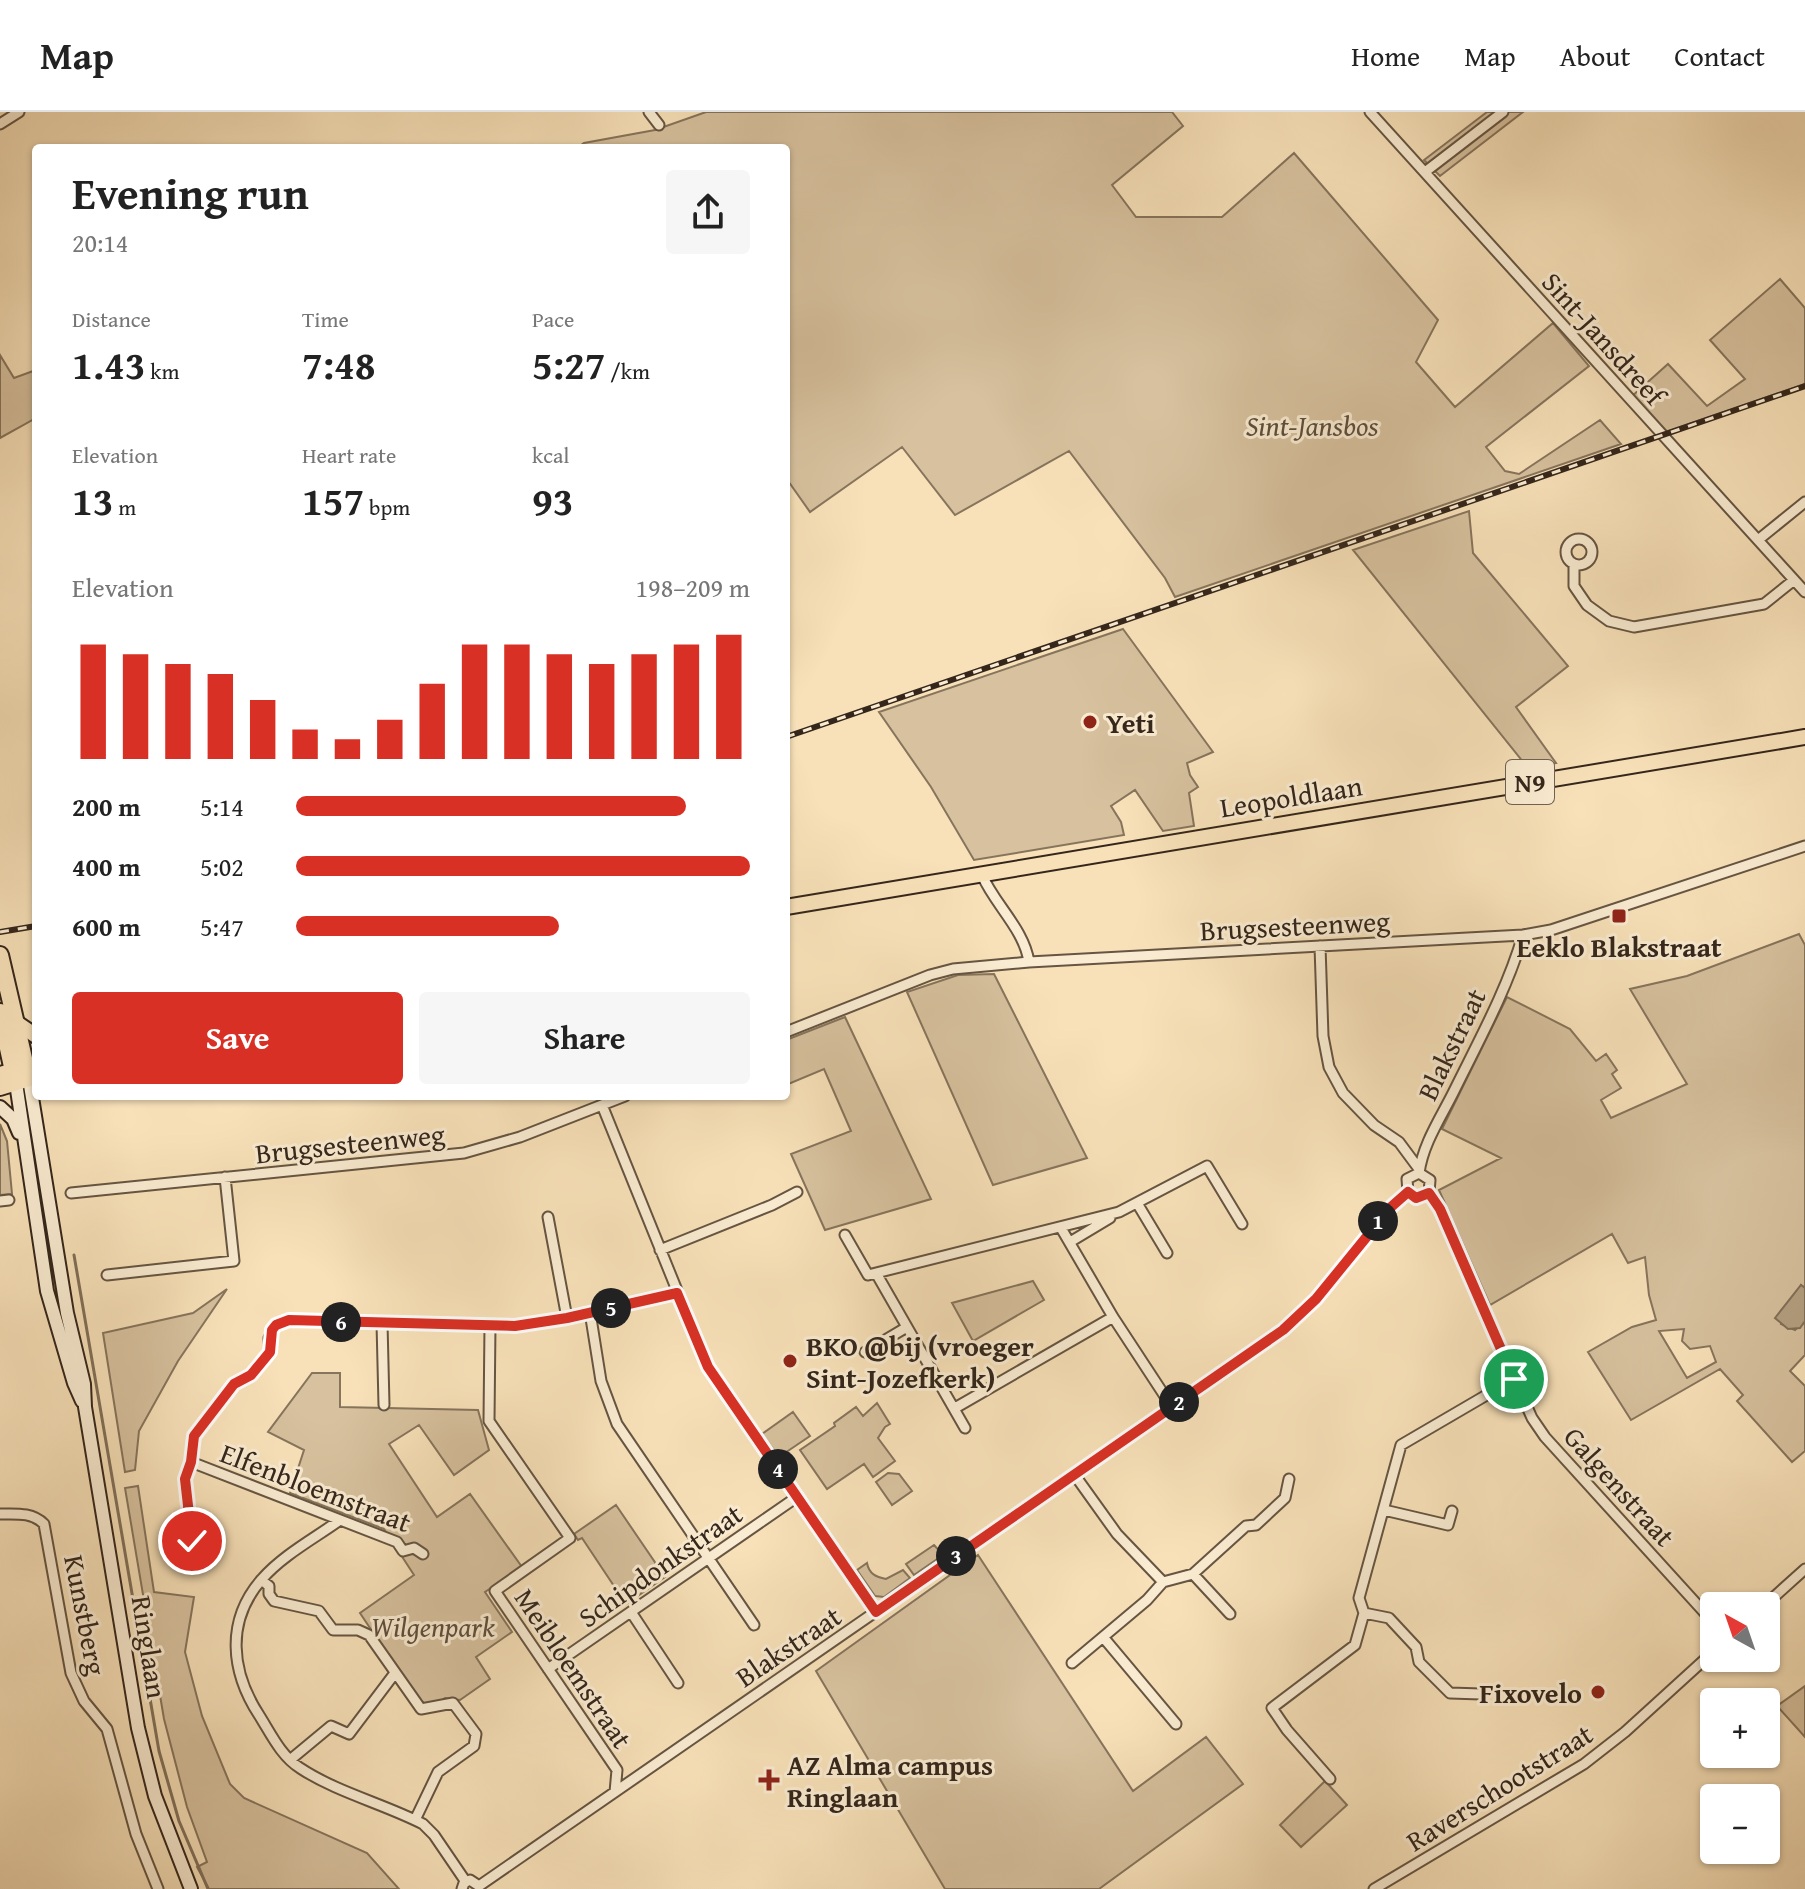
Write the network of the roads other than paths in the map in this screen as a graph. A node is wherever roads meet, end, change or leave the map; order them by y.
1 (19, 112) edge
2 (649, 112) edge
3 (1370, 112) edge
4 (1503, 112) edge
5 (0, 124) edge
6 (659, 125) dead end
7 (1425, 172) junction
8 (1805, 502) edge
9 (1758, 540) junction
10 (1574, 564) dead end
11 (1794, 580) junction
12 (1805, 592) edge
13 (1805, 737) edge
14 (1805, 846) edge
15 (982, 875) junction
16 (790, 906) edge
17 (1523, 935) junction
18 (1320, 946) junction
19 (0, 955) edge
20 (1029, 962) junction
21 (0, 1012) edge
22 (17, 1023) junction
23 (790, 1030) edge
24 (32, 1033) edge
25 (22, 1074) edge
26 (0, 1088) edge
27 (38, 1100) edge
28 (615, 1100) edge
29 (602, 1105) junction
30 (0, 1107) edge
31 (36, 1122) junction
32 (25, 1152) junction
33 (1419, 1171) junction
34 (225, 1177) junction
35 (797, 1192) dead end
36 (1408, 1192) junction
37 (71, 1193) dead end
38 (1429, 1193) junction
39 (1137, 1203) junction
40 (1119, 1212) junction
41 (548, 1217) dead end
42 (1242, 1224) dead end
43 (1061, 1228) junction
44 (845, 1235) dead end
45 (1070, 1242) junction
46 (660, 1250) junction
47 (1167, 1253) dead end
48 (876, 1273) junction
49 (107, 1275) dead end
50 (677, 1293) junction
51 (590, 1312) junction
52 (1113, 1317) junction
53 (567, 1318) junction
54 (382, 1323) junction
55 (490, 1325) junction
56 (907, 1327) junction
57 (865, 1352) dead end
58 (1514, 1379) junction
59 (384, 1405) dead end
60 (85, 1407) junction
61 (1172, 1407) junction
62 (955, 1408) junction
63 (965, 1428) dead end
64 (191, 1462) junction
65 (1074, 1474) junction
66 (1289, 1479) dead end
67 (797, 1497) junction
68 (1384, 1510) junction
69 (1452, 1511) dead end
70 (0, 1514) edge
71 (340, 1520) junction
72 (192, 1541) dead end
73 (423, 1554) dead end
74 (707, 1558) junction
75 (1805, 1569) edge
76 (1193, 1574) junction
77 (261, 1580) junction
78 (1163, 1582) junction
79 (1780, 1592) edge
80 (1700, 1608) edge
81 (631, 1612) junction
82 (876, 1612) junction
83 (1364, 1613) junction
84 (1230, 1614) dead end
85 (754, 1625) dead end
86 (1103, 1637) junction
87 (1072, 1663) dead end
88 (1700, 1664) edge
89 (548, 1669) junction
90 (395, 1673) junction
91 (678, 1683) dead end
92 (1481, 1694) dead end
93 (1176, 1724) dead end
94 (290, 1760) junction
95 (617, 1770) junction
96 (637, 1778) junction
97 (1330, 1779) dead end
98 (615, 1792) junction
99 (415, 1820) junction
100 (464, 1885) edge
101 (479, 1888) edge
102 (158, 1889) edge
103 (191, 1889) edge
104 (1374, 1889) edge

1 - 5 street
2 - 6 street
3 - 7 street, Sint-Jansdreef
4 - 7 street
7 - 9 street, Sint-Jansdreef
8 - 9 street
9 - 11 street, Sint-Jansdreef
10 - 11 street
11 - 12 street, Sint-Jansdreef
13 - 15 main road, Leopoldlaan / N9
14 - 17 street, Brugsesteenweg
15 - 16 main road, Leopoldlaan / N9
15 - 20 street
17 - 18 street, Brugsesteenweg
17 - 33 street, Blakstraat
18 - 20 street, Brugsesteenweg
18 - 33 street
19 - 22 highway, Ringlaan
20 - 23 street, Brugsesteenweg
21 - 25 highway, Ringlaan
22 - 24 main road
22 - 25 highway, Ringlaan
25 - 26 main road
25 - 31 main road, Ringlaan
25 - 32 main road, Ringlaan
27 - 31 main road
28 - 29 street, Brugsesteenweg
29 - 34 street, Brugsesteenweg
29 - 46 street
30 - 32 main road
31 - 60 main road, Ringlaan
32 - 60 main road, Ringlaan
33 - 36 street
33 - 38 street
34 - 37 street, Brugsesteenweg
34 - 49 street
35 - 46 street
36 - 38 street
36 - 61 street, Blakstraat
38 - 58 street, Galgenstraat
39 - 40 street
39 - 42 street
39 - 47 street
40 - 43 street
40 - 45 street
41 - 53 street
43 - 45 street
43 - 48 street
44 - 48 street
45 - 52 street
46 - 50 street
48 - 56 street
50 - 51 street
50 - 67 street
51 - 53 street
51 - 74 street
52 - 61 street
52 - 62 street
53 - 55 street
54 - 55 street
54 - 59 street
54 - 64 street
55 - 89 street, Meibloemstraat
56 - 57 street
56 - 62 street
58 - 68 street
58 - 80 street, Galgenstraat
60 - 103 main road, Ringlaan
61 - 65 street, Blakstraat
62 - 63 street
64 - 71 street, Elfenbloemstraat
64 - 72 street
65 - 78 street
65 - 82 street, Blakstraat
66 - 76 street
67 - 74 street, Schipdonkstraat
67 - 82 street
68 - 69 street
68 - 83 street
70 - 102 street, Kunstberg
71 - 73 street, Elfenbloemstraat
71 - 77 street
74 - 81 street, Schipdonkstraat
74 - 85 street
75 - 79 street
76 - 78 street
76 - 84 street
77 - 90 street
77 - 94 street
78 - 86 street
81 - 89 street, Schipdonkstraat
81 - 91 street
82 - 96 street, Blakstraat
83 - 92 street
83 - 97 street
86 - 87 street
86 - 93 street
88 - 104 street, Raverschootstraat
89 - 95 street, Meibloemstraat
90 - 94 street
90 - 99 street
94 - 99 street
95 - 96 street, Meibloemstraat
95 - 98 street, Meibloemstraat
96 - 98 street, Blakstraat
98 - 101 street, Blakstraat
99 - 100 street
100 - 101 street

